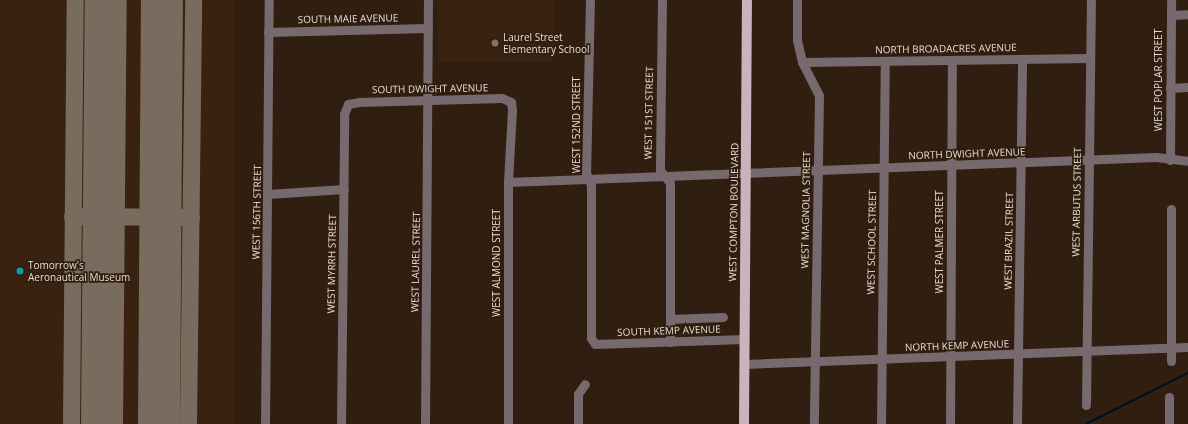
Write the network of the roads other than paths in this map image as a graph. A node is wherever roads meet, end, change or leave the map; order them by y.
1 (269, 0) edge
2 (428, 0) edge
3 (590, 0) edge
4 (662, 0) edge
5 (747, 0) edge
6 (797, 0) edge
7 (1091, 0) edge
8 (1171, 0) edge
9 (1171, 14) junction
10 (1188, 14) edge
11 (428, 28) junction
12 (268, 32) junction
13 (1090, 58) junction
14 (1022, 59) junction
15 (952, 60) junction
16 (885, 61) junction
17 (802, 62) junction
18 (1188, 87) edge
19 (1170, 88) junction
20 (428, 100) junction
21 (511, 102) joint
22 (348, 104) joint
23 (1170, 160) junction
24 (1088, 161) junction
25 (1188, 161) edge
26 (1020, 164) junction
27 (952, 165) junction
28 (884, 168) junction
29 (818, 171) junction
30 (747, 174) junction
31 (664, 176) junction
32 (588, 179) junction
33 (508, 182) junction
34 (344, 189) junction
35 (268, 194) junction
36 (1171, 209) dead end
37 (723, 317) dead end
38 (670, 319) junction
39 (744, 339) junction
40 (670, 342) junction
41 (594, 344) joint
42 (1188, 347) edge
43 (1171, 348) junction
44 (1086, 351) junction
45 (1018, 355) junction
46 (950, 358) junction
47 (881, 360) junction
48 (814, 361) junction
49 (1170, 361) dead end
50 (744, 364) junction
51 (585, 384) dead end
52 (1169, 397) dead end
53 (1086, 405) dead end
54 (264, 424) edge
55 (341, 424) edge
56 (425, 424) edge
57 (508, 424) edge
58 (578, 424) edge
59 (744, 424) edge
60 (814, 424) edge
61 (881, 424) edge
62 (950, 424) edge
63 (1018, 424) edge
64 (1169, 424) edge

1 - 12 street, WEST 156TH STREET
2 - 11 street, WEST LAUREL STREET
3 - 32 street, WEST 152ND STREET
4 - 31 street, WEST 151ST STREET
5 - 30 main road, WEST COMPTON BOULEVARD
6 - 17 street, WEST MAGNOLIA STREET
7 - 13 street, WEST ARBUTUS STREET
8 - 9 street, WEST POPLAR STREET
9 - 10 street
9 - 19 street, WEST POPLAR STREET
11 - 12 street, SOUTH MAIE AVENUE
11 - 20 street, WEST LAUREL STREET
12 - 35 street, WEST 156TH STREET
13 - 14 street, NORTH BROADACRES AVENUE
13 - 24 street, WEST ARBUTUS STREET
14 - 15 street, NORTH BROADACRES AVENUE
14 - 26 street, WEST BRAZIL STREET
15 - 16 street, NORTH BROADACRES AVENUE
15 - 27 street, WEST PALMER STREET
16 - 17 street, NORTH BROADACRES AVENUE
16 - 28 street, WEST SCHOOL STREET
17 - 29 street, WEST MAGNOLIA STREET
18 - 19 street
19 - 23 street, WEST POPLAR STREET
20 - 21 street, SOUTH DWIGHT AVENUE
20 - 22 street, SOUTH DWIGHT AVENUE
20 - 56 street, WEST LAUREL STREET
21 - 33 street, WEST ALMOND STREET
22 - 34 street, WEST MYRRH STREET
23 - 24 street, NORTH DWIGHT AVENUE
23 - 25 street, NORTH DWIGHT AVENUE
24 - 26 street, NORTH DWIGHT AVENUE
24 - 44 street, WEST ARBUTUS STREET
26 - 27 street, NORTH DWIGHT AVENUE
26 - 45 street, WEST BRAZIL STREET
27 - 28 street, NORTH DWIGHT AVENUE
27 - 46 street, WEST PALMER STREET
28 - 29 street, NORTH DWIGHT AVENUE
28 - 47 street, WEST SCHOOL STREET
29 - 30 street, NORTH DWIGHT AVENUE
29 - 48 street, WEST MAGNOLIA STREET
30 - 31 street
30 - 39 main road, WEST COMPTON BOULEVARD
31 - 32 street
31 - 38 street, WEST 151ST STREET
32 - 33 street
32 - 41 street, WEST 152ND STREET
33 - 57 street, WEST ALMOND STREET
34 - 35 street
34 - 55 street, WEST MYRRH STREET
35 - 54 street, WEST 156TH STREET
36 - 43 street
37 - 38 street
38 - 40 street, WEST 151ST STREET
39 - 40 street, SOUTH KEMP AVENUE
39 - 50 main road, WEST COMPTON BOULEVARD
40 - 41 street, SOUTH KEMP AVENUE
42 - 43 street, NORTH KEMP AVENUE
43 - 44 street, NORTH KEMP AVENUE
43 - 49 street
44 - 45 street, NORTH KEMP AVENUE
44 - 53 street, WEST ARBUTUS STREET
45 - 46 street, NORTH KEMP AVENUE
45 - 63 street, WEST BRAZIL STREET
46 - 47 street, NORTH KEMP AVENUE
46 - 62 street, WEST PALMER STREET
47 - 48 street, NORTH KEMP AVENUE
47 - 61 street, WEST SCHOOL STREET
48 - 50 street, NORTH KEMP AVENUE
48 - 60 street, WEST MAGNOLIA STREET
50 - 59 main road, WEST COMPTON BOULEVARD
51 - 58 street
52 - 64 street

